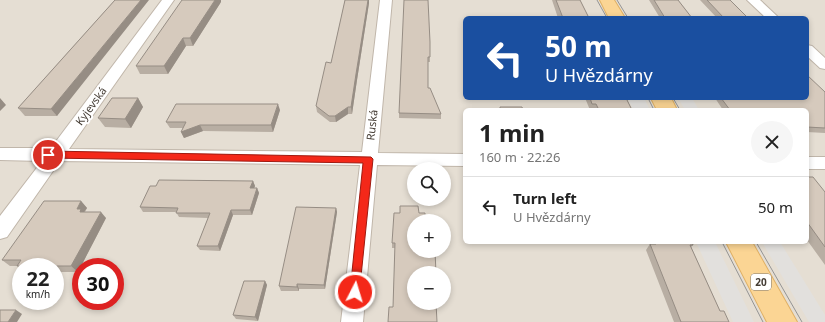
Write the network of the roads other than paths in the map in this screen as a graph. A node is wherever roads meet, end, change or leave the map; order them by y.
1 (168, 0) edge
2 (386, 0) edge
3 (607, 0) edge
4 (753, 0) edge
5 (616, 16) edge
6 (771, 16) edge
7 (809, 51) edge
8 (825, 65) edge
9 (0, 154) edge
10 (56, 155) junction
11 (368, 159) junction
12 (463, 160) edge
13 (809, 163) edge
14 (825, 163) edge
15 (0, 231) edge
16 (740, 244) edge
17 (352, 322) edge
18 (782, 322) edge

1 - 10 street, Kyjevská
2 - 11 street, Ruská
3 - 5 main road
4 - 6 street
7 - 8 street
9 - 10 street
10 - 11 street
10 - 15 street, Kyjevská
11 - 12 street
11 - 17 street, Ruská
13 - 14 street
16 - 18 main road, 20

